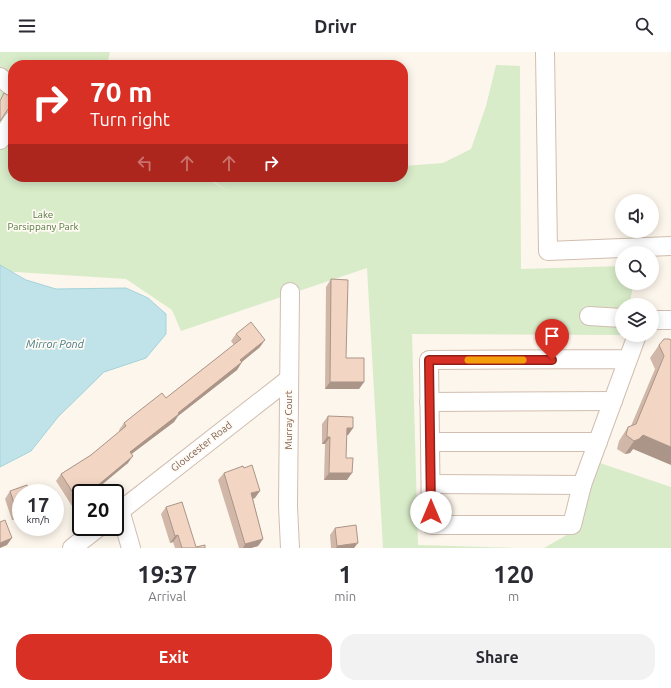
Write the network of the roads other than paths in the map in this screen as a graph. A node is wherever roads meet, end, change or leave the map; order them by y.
1 (545, 52) edge
2 (0, 77) edge
3 (8, 84) edge
4 (8, 128) edge
5 (0, 140) edge
6 (671, 246) edge
7 (290, 292) dead end
8 (589, 316) dead end
9 (615, 318) edge
10 (659, 320) edge
11 (671, 320) edge
12 (634, 342) edge
13 (628, 359) junction
14 (289, 379) junction
15 (613, 401) junction
16 (429, 402) junction
17 (430, 442) junction
18 (598, 442) junction
19 (431, 484) junction
20 (582, 485) junction
21 (124, 508) edge
22 (124, 529) edge
23 (88, 536) edge
24 (72, 548) edge
25 (131, 548) edge
26 (290, 548) edge

1 - 6 street
2 - 3 street
4 - 5 street
7 - 14 street, Murray Court
8 - 9 street
10 - 11 street
12 - 13 street
13 - 15 street
13 - 16 street
14 - 21 street, Gloucester Road
14 - 26 street, Murray Court
15 - 16 street
15 - 18 street
16 - 17 street
17 - 18 street
17 - 19 street
18 - 20 street
19 - 20 street
19 - 20 street
22 - 25 street
23 - 24 street

